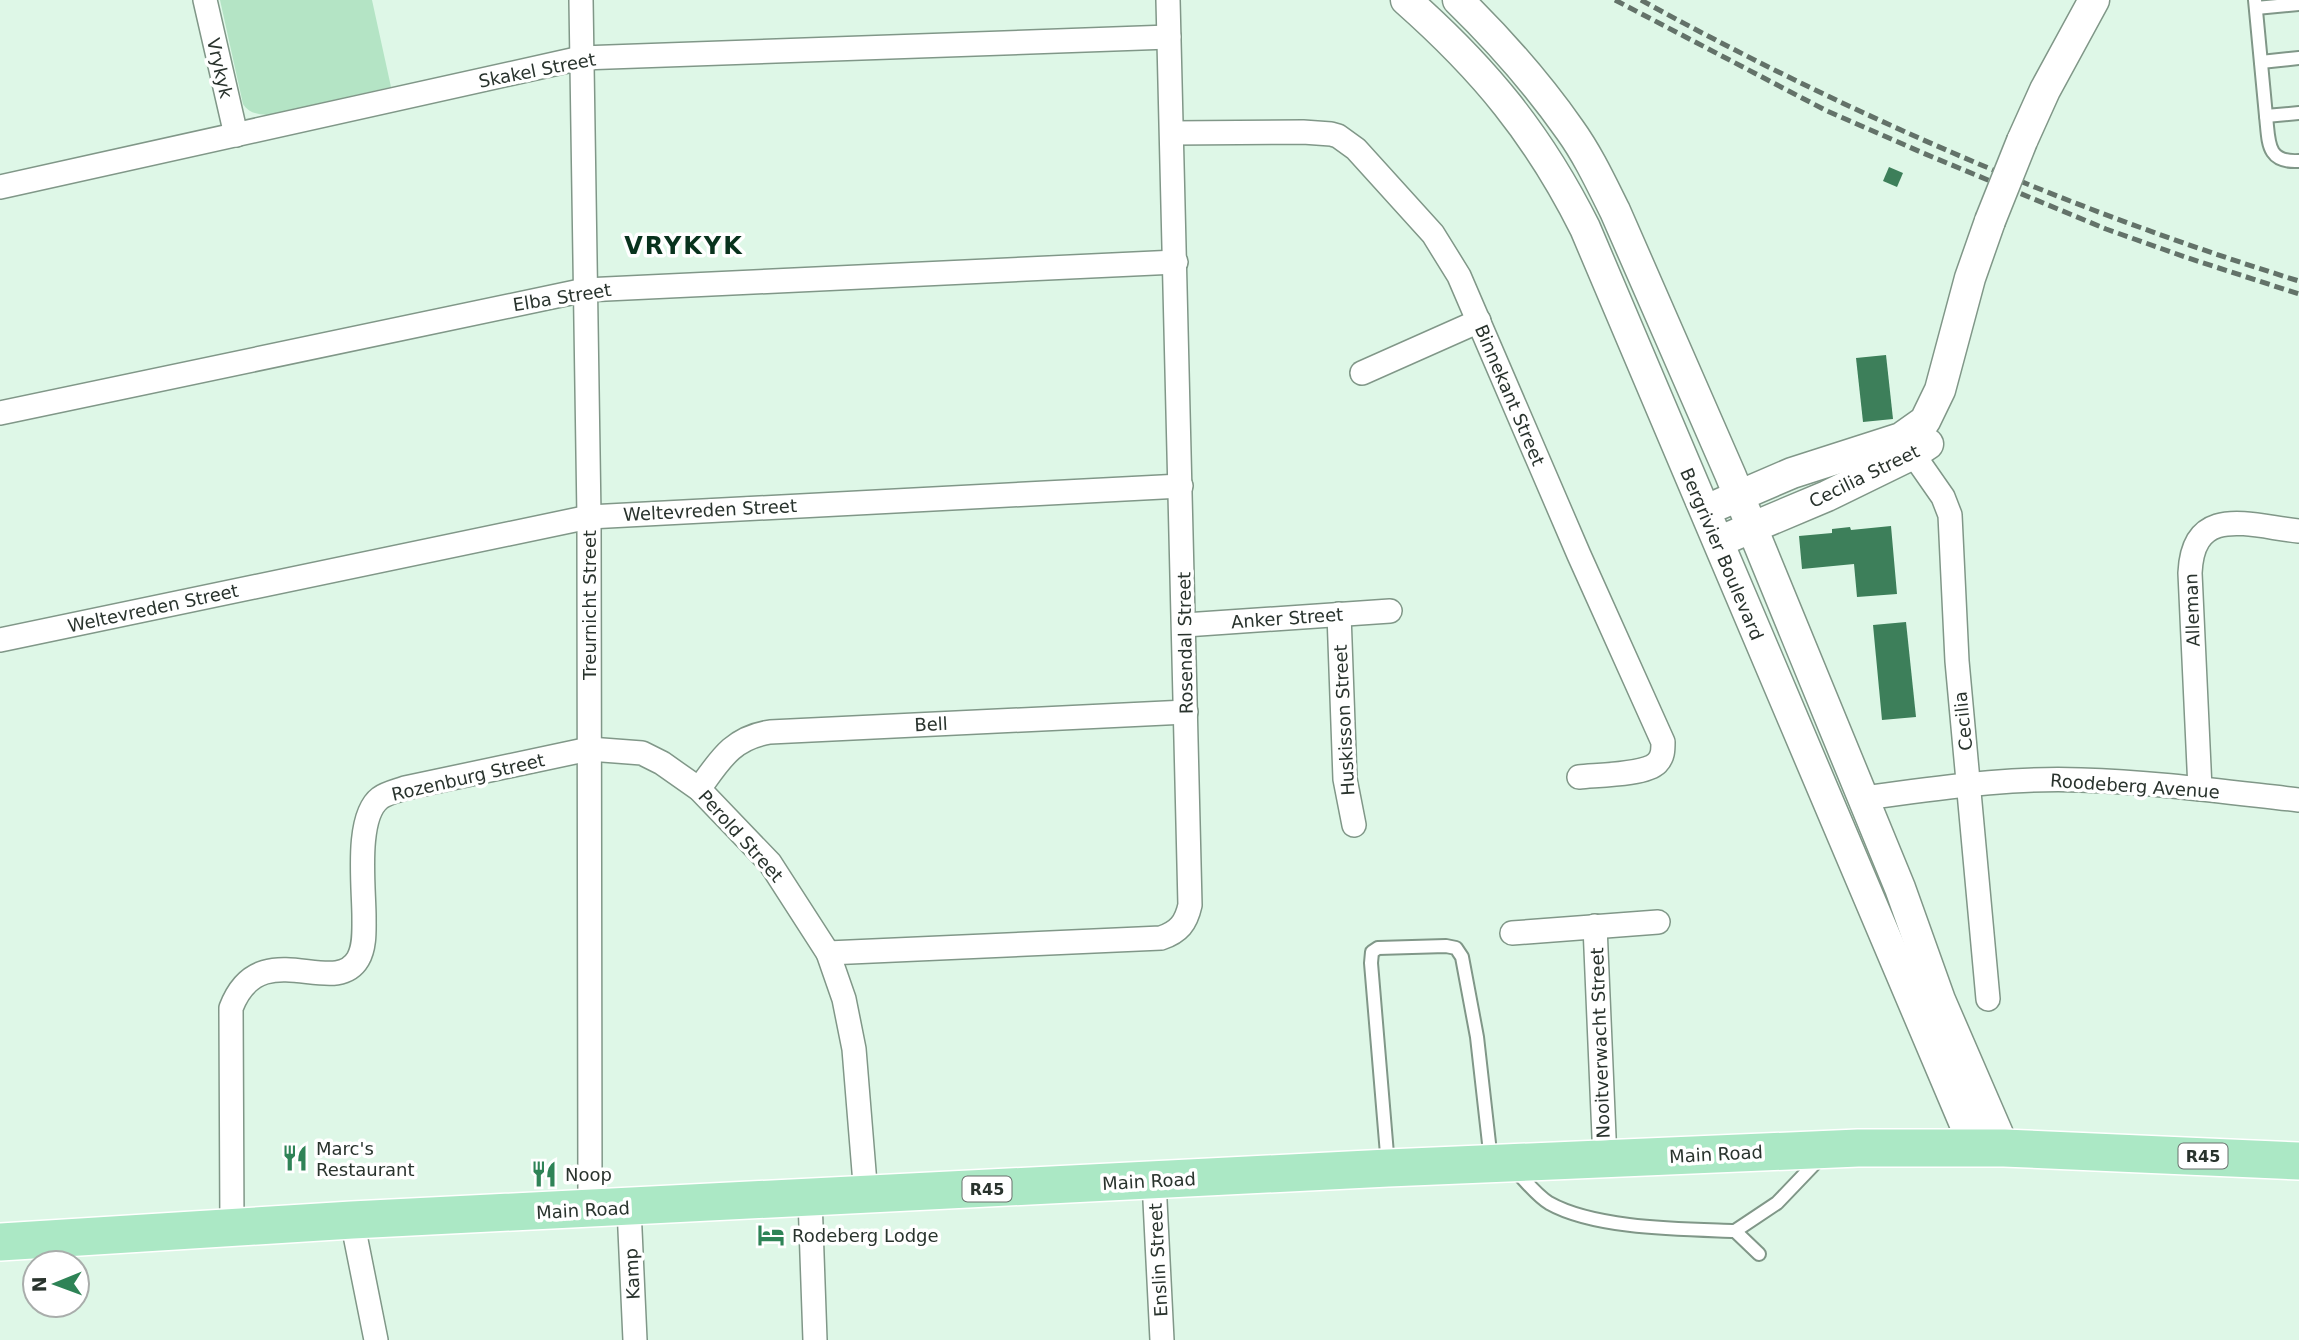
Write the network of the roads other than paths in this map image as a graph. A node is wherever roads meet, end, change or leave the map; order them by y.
1 (205, 0) edge
2 (580, 0) edge
3 (1168, 0) edge
4 (1406, 0) edge
5 (1458, 0) edge
6 (2094, 0) edge
7 (2255, 4) edge
8 (2299, 4) edge
9 (1169, 37) junction
10 (582, 58) junction
11 (2299, 58) edge
12 (2261, 62) junction
13 (2299, 113) edge
14 (2266, 116) junction
15 (1172, 133) junction
16 (236, 135) junction
17 (2299, 162) edge
18 (0, 187) edge
19 (1988, 230) junction
20 (1176, 261) junction
21 (585, 289) junction
22 (1479, 321) junction
23 (1362, 373) dead end
24 (0, 413) edge
25 (1913, 454) junction
26 (1181, 486) junction
27 (1738, 495) junction
28 (1703, 511) junction
29 (589, 517) junction
30 (1751, 528) junction
31 (2299, 531) edge
32 (1717, 542) junction
33 (1390, 611) dead end
34 (1339, 614) junction
35 (1185, 625) junction
36 (0, 640) edge
37 (1186, 712) junction
38 (589, 749) junction
39 (1579, 777) dead end
40 (1970, 785) junction
41 (699, 789) junction
42 (2200, 789) junction
43 (1863, 798) junction
44 (2299, 800) edge
45 (1354, 825) dead end
46 (1658, 922) dead end
47 (1595, 926) junction
48 (1512, 933) dead end
49 (828, 953) junction
50 (1988, 999) dead end
51 (1989, 1148) junction
52 (1829, 1149) junction
53 (1605, 1160) junction
54 (2299, 1161) edge
55 (1500, 1165) junction
56 (1388, 1168) junction
57 (1154, 1181) junction
58 (866, 1196) junction
59 (810, 1198) junction
60 (629, 1208) junction
61 (590, 1209) junction
62 (352, 1220) junction
63 (232, 1228) junction
64 (1735, 1231) junction
65 (0, 1242) edge
66 (1759, 1255) dead end
67 (376, 1340) edge
68 (635, 1340) edge
69 (815, 1340) edge
70 (1162, 1340) edge

1 - 16 street, Vrykyk
2 - 10 street, Treurnicht Street
3 - 9 street, Rosendal Street
4 - 28 street, Bergrivier Boulevard
5 - 27 street, Bergrivier Boulevard
6 - 19 street, Cecilia Street, bridge
7 - 8 lane
7 - 12 lane
9 - 10 street, Skakel Street
9 - 15 street, Rosendal Street
10 - 16 street, Skakel Street
10 - 21 street, Treurnicht Street
11 - 12 lane
12 - 14 lane
13 - 14 lane
14 - 17 lane
15 - 20 street, Rosendal Street
15 - 22 street, Binnekant Street
16 - 18 street, Skakel Street
19 - 25 street, Cecilia Street
19 - 27 street, Cecilia Street
20 - 21 street, Elba Street
20 - 26 street, Rosendal Street
21 - 24 street, Elba Street
21 - 29 street, Treurnicht Street
22 - 23 street
22 - 39 street, Binnekant Street
25 - 30 street, Cecilia Street
25 - 40 street, Cecilia
26 - 29 street, Weltevreden Street
26 - 35 street, Rosendal Street
27 - 28 street, Cecilia Street
27 - 30 street, Bergrivier Boulevard
28 - 32 street, Bergrivier Boulevard
29 - 36 street, Weltevreden Street
29 - 38 street, Treurnicht Street
30 - 32 street, Cecilia Street
30 - 43 street, Bergrivier Boulevard
31 - 42 street, Alleman
32 - 51 street, Bergrivier Boulevard
33 - 34 street, Anker Street
34 - 35 street, Anker Street
34 - 45 street, Huskisson Street
35 - 37 street, Rosendal Street
37 - 41 street, Bell
37 - 49 street, Rosendal Street
38 - 41 street, Perold Street
38 - 61 street, Treurnicht Street
38 - 63 street, Rozenburg Street
40 - 42 street, Roodeberg Avenue
40 - 43 street, Roodeberg Avenue
40 - 50 street, Cecilia
41 - 49 street, Perold Street
42 - 44 street, Roodeberg Avenue
43 - 51 street, Bergrivier Boulevard
46 - 47 street, Nooitverwacht Street
47 - 48 street, Nooitverwacht Street
47 - 53 street, Nooitverwacht Street
49 - 58 street, Perold Street
51 - 52 main road, Main Road / R45
51 - 54 main road, Main Road / R45
52 - 53 main road, Main Road / R45
52 - 64 lane
53 - 55 main road, Main Road / R45
55 - 56 main road, Main Road / R45
55 - 56 lane
55 - 64 lane
56 - 57 main road, Main Road / R45
57 - 58 main road, Main Road / R45
57 - 70 street, Enslin Street
58 - 59 main road, Main Road / R45
59 - 60 main road, Main Road / R45
59 - 69 street
60 - 61 main road, Main Road / R45
60 - 68 street, Kamp
61 - 62 main road, Main Road / R45
62 - 63 main road, Main Road / R45
62 - 67 street
63 - 65 main road, Main Road / R45
64 - 66 lane

